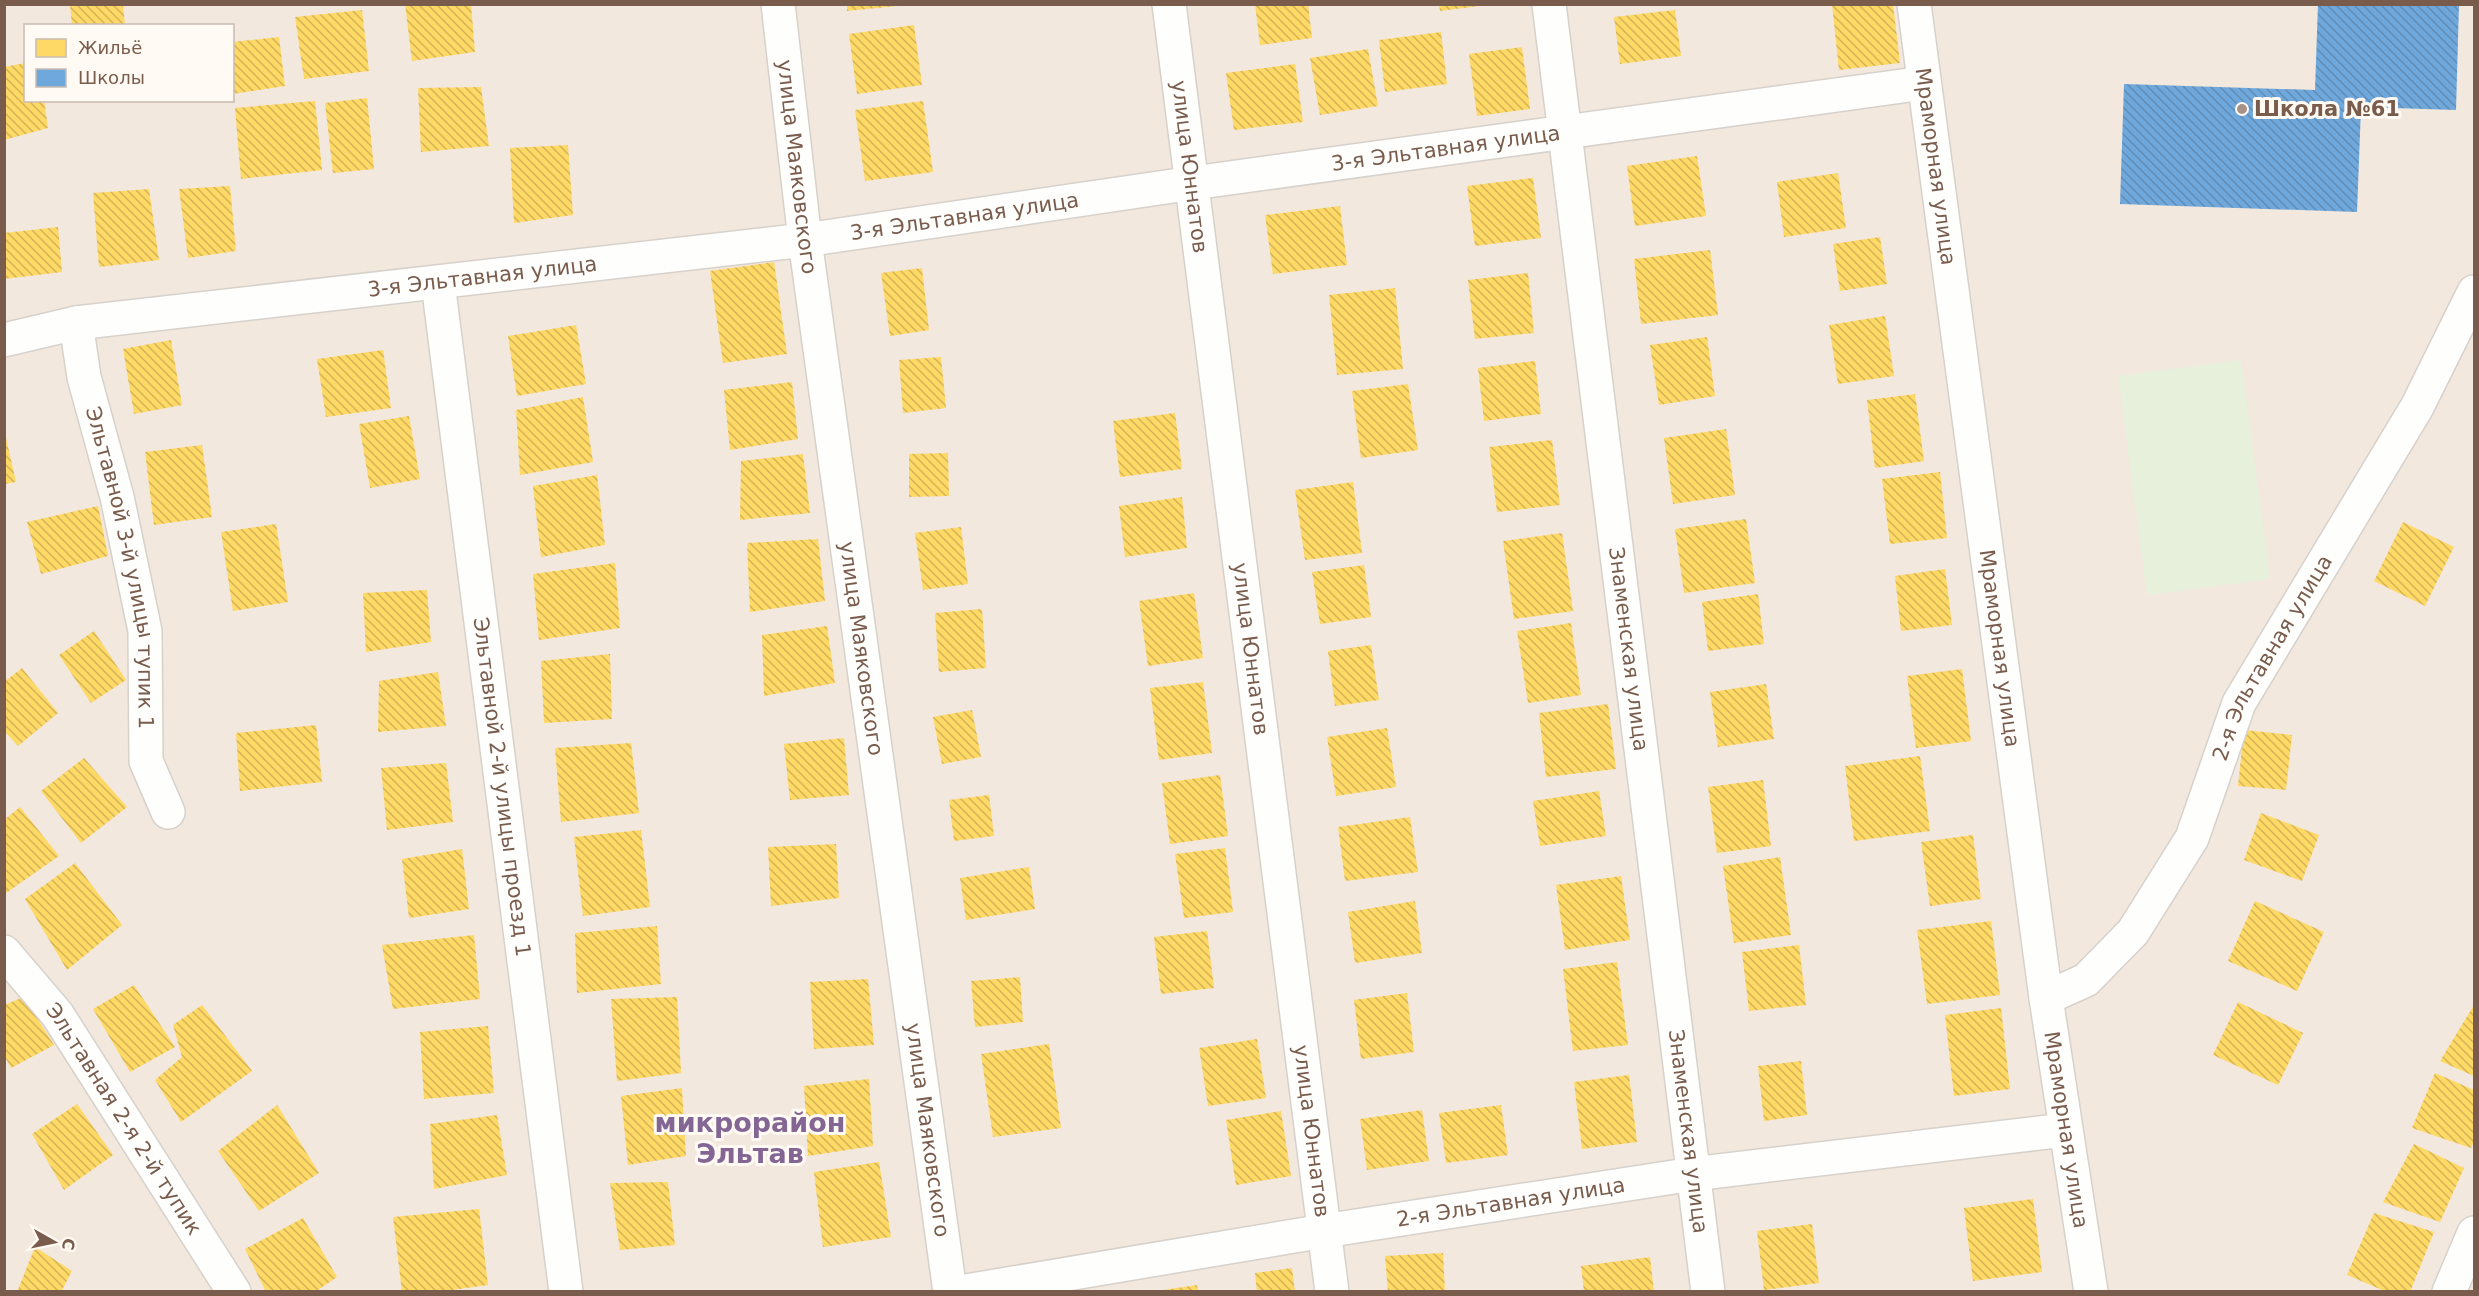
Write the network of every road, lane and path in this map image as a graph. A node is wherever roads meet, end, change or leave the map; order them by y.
1 (778, 4) edge
2 (1169, 4) edge
3 (1549, 4) edge
4 (1914, 4) edge
5 (1924, 83) junction
6 (1565, 133) junction
7 (1193, 183) junction
8 (805, 240) junction
9 (438, 283) junction
10 (2475, 292) edge
11 (76, 322) junction
12 (4, 339) edge
13 (168, 812) dead end
14 (4, 952) edge
15 (2046, 998) junction
16 (2065, 1130) junction
17 (1693, 1174) junction
18 (1324, 1231) junction
19 (2475, 1233) edge
20 (234, 1292) edge
21 (566, 1292) edge
22 (950, 1292) edge
23 (960, 1292) edge
24 (1332, 1292) edge
25 (1708, 1292) edge
26 (2091, 1292) edge
27 (2449, 1292) edge

1 - 8 street, улица Маяковского
2 - 7 street, улица Юннатов
3 - 6 street, Знаменская улица
4 - 5 street, Мраморная улица
5 - 6 street, 3-я Эльтавная улица
5 - 15 street, Мраморная улица
6 - 7 street, 3-я Эльтавная улица
6 - 17 street, Знаменская улица
7 - 8 street, 3-я Эльтавная улица
7 - 18 street, улица Юннатов
8 - 9 street, 3-я Эльтавная улица
8 - 22 street, улица Маяковского
9 - 11 street, 3-я Эльтавная улица
9 - 21 street, Эльтавной 2-й улицы проезд 1
10 - 15 street, 2-я Эльтавная улица
11 - 12 street, 3-я Эльтавная улица
11 - 13 street, Эльтавной 3-й улицы тупик 1
14 - 20 street, Эльтавная 2-я 2-й тупик
15 - 16 street, Мраморная улица
16 - 17 street, 2-я Эльтавная улица
16 - 26 street, Мраморная улица
17 - 18 street, 2-я Эльтавная улица
17 - 25 street, Знаменская улица
18 - 23 street, 2-я Эльтавная улица
18 - 24 street, улица Юннатов
19 - 27 street

